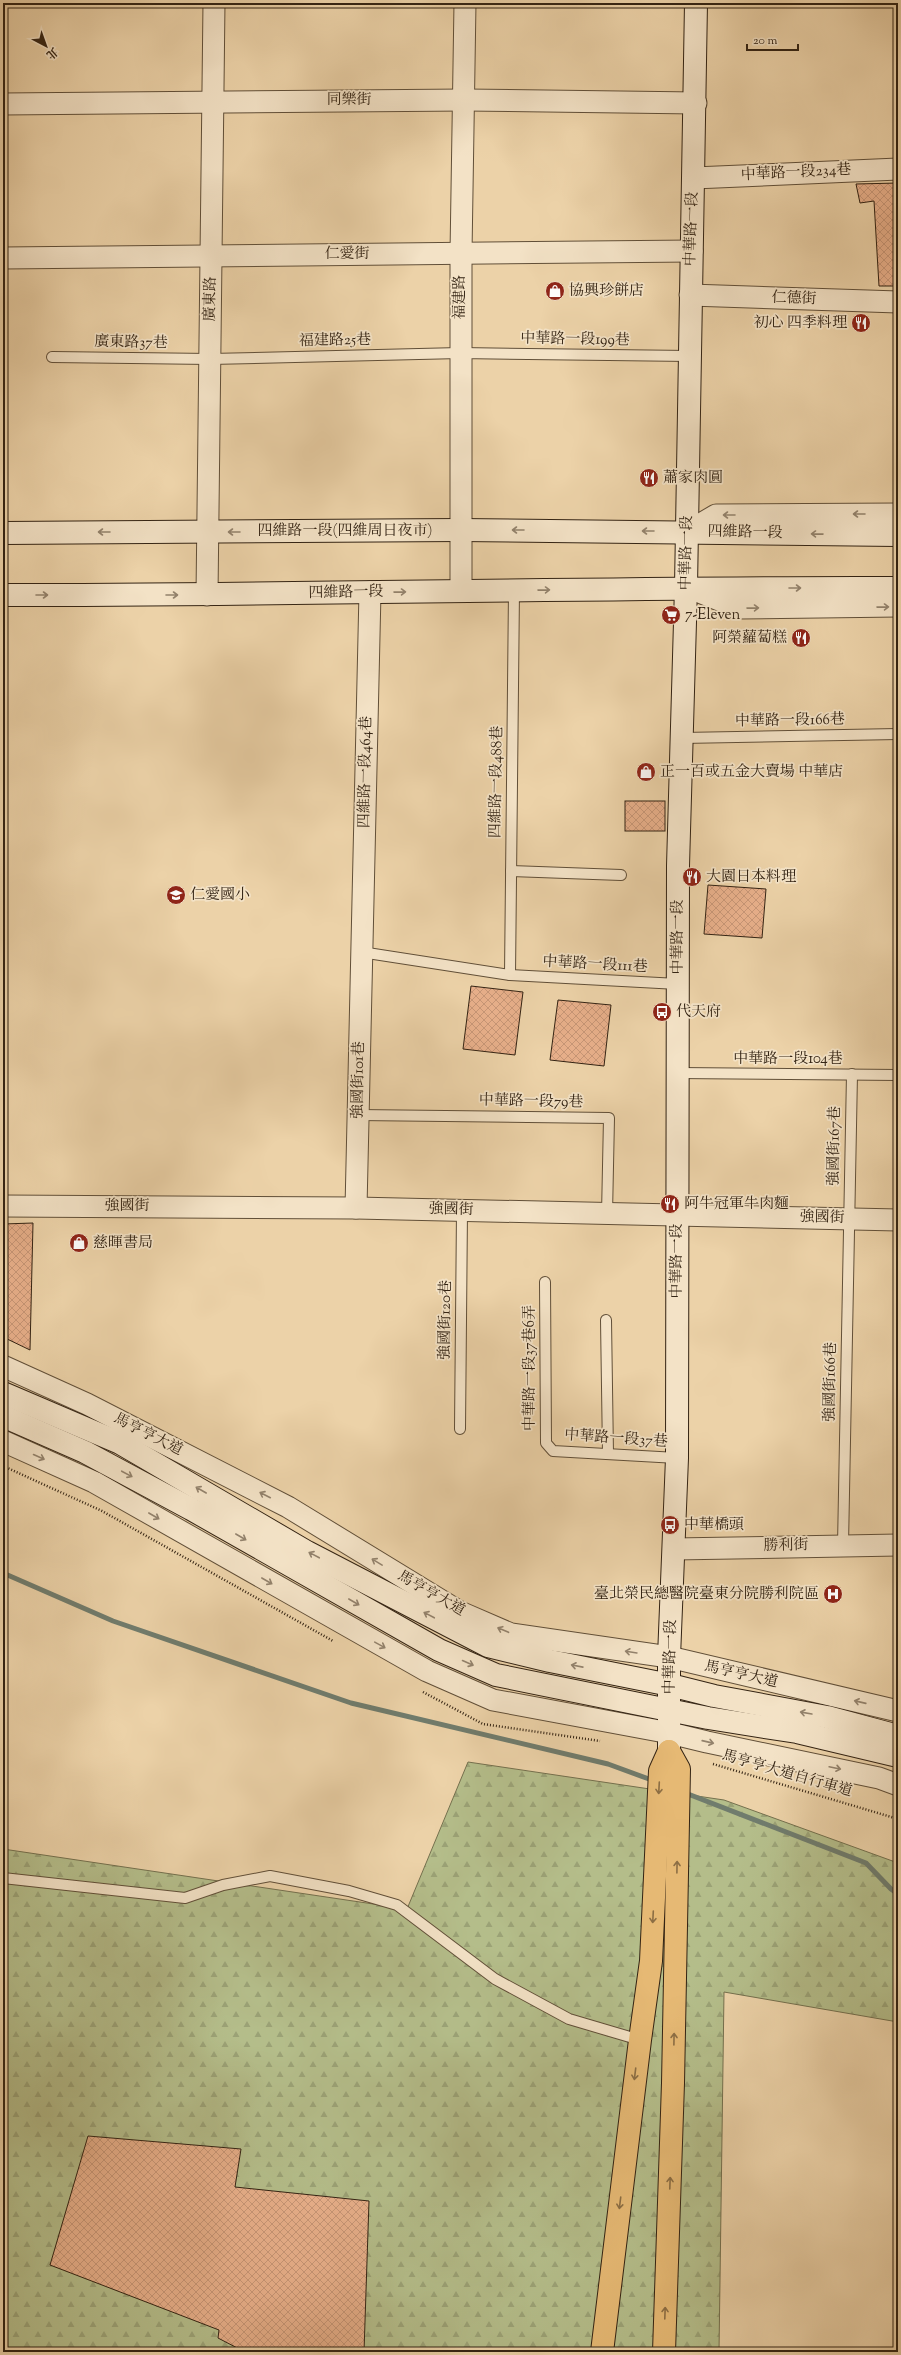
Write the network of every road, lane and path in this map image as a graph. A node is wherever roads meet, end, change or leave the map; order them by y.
1 (214, 3) edge
2 (465, 3) edge
3 (696, 3) edge
4 (213, 100) junction
5 (465, 100) junction
6 (696, 103) junction
7 (3, 104) edge
8 (898, 169) edge
9 (694, 178) junction
10 (692, 252) junction
11 (460, 253) junction
12 (211, 256) junction
13 (3, 258) edge
14 (690, 295) junction
15 (898, 302) edge
16 (460, 353) junction
17 (689, 356) junction
18 (52, 357) dead end
19 (210, 358) junction
20 (898, 514) edge
21 (460, 530) junction
22 (208, 532) junction
23 (687, 532) junction
24 (3, 533) edge
25 (898, 535) edge
26 (688, 588) junction
27 (898, 588) edge
28 (514, 590) junction
29 (460, 591) junction
30 (370, 592) junction
31 (3, 595) edge
32 (207, 595) junction
33 (898, 606) edge
34 (898, 734) edge
35 (682, 738) junction
36 (511, 871) junction
37 (621, 875) dead end
38 (362, 952) junction
39 (510, 975) junction
40 (678, 984) junction
41 (677, 1073) junction
42 (852, 1074) junction
43 (898, 1075) edge
44 (358, 1115) junction
45 (3, 1206) edge
46 (356, 1208) junction
47 (462, 1211) junction
48 (607, 1214) junction
49 (677, 1216) junction
50 (849, 1219) junction
51 (898, 1220) edge
52 (545, 1282) dead end
53 (606, 1320) dead end
54 (3, 1366) edge
55 (3, 1394) edge
56 (3, 1416) edge
57 (460, 1429) dead end
58 (124, 1434) junction
59 (3, 1441) edge
60 (553, 1451) joint
61 (608, 1454) junction
62 (677, 1458) junction
63 (103, 1462) junction
64 (94, 1482) junction
65 (844, 1545) junction
66 (898, 1545) edge
67 (674, 1549) junction
68 (456, 1620) junction
69 (439, 1650) junction
70 (670, 1657) junction
71 (426, 1671) junction
72 (670, 1685) junction
73 (670, 1710) junction
74 (898, 1711) edge
75 (898, 1736) edge
76 (670, 1742) junction
77 (898, 1756) edge
78 (706, 1762) dead end
79 (898, 1785) edge
80 (898, 1819) edge
81 (3, 1878) edge
82 (640, 2040) junction
83 (602, 2352) edge
84 (664, 2352) edge

1 - 4 street, 廣東路
2 - 5 street, 福建路
3 - 6 street, 中華路一段
4 - 5 street, 同樂街
4 - 7 street, 同樂街
4 - 12 street, 廣東路
5 - 6 street, 同樂街
5 - 11 street, 福建路
6 - 9 street, 中華路一段
8 - 9 street, 中華路一段234巷
9 - 10 street, 中華路一段
10 - 11 street, 仁愛街
10 - 14 street, 中華路一段
11 - 12 street, 仁愛街
11 - 16 street, 福建路
12 - 13 street, 仁愛街
12 - 19 street, 廣東路
14 - 15 street, 仁德街
14 - 17 street, 中華路一段
16 - 17 lane, 中華路一段199巷
16 - 19 lane, 福建路25巷
16 - 21 street, 福建路
17 - 23 street, 中華路一段
18 - 19 lane, 廣東路37巷
19 - 22 street, 廣東路
20 -> 23 street, 四維路一段
21 -> 22 street, 四維路一段(四維周日夜市)
23 -> 21 street, 四維路一段(四維周日夜市)
21 - 29 street, 福建路
22 -> 24 street, 四維路一段(四維周日夜市)
22 - 32 street, 廣東路
25 -> 23 street, 四維路一段
23 - 26 street, 中華路一段
26 -> 27 street, 四維路一段
28 -> 26 street, 四維路一段
26 -> 33 street, 四維路一段
26 - 35 street, 中華路一段
28 - 29 street, 四維路一段
28 - 36 lane, 四維路一段488巷
30 -> 29 street, 四維路一段
30 - 32 street, 四維路一段
30 - 38 street, 四維路一段464巷
31 -> 32 street, 四維路一段
34 - 35 lane, 中華路一段166巷
35 - 40 street, 中華路一段
36 - 37 lane
36 - 39 lane, 四維路一段488巷
38 - 39 lane, 中華路一段111巷
38 - 44 street, 強國街101巷
39 - 40 lane, 中華路一段111巷
40 - 41 street, 中華路一段
41 - 42 lane, 中華路一段104巷
41 - 49 street, 中華路一段
42 - 43 lane, 中華路一段104巷
42 - 50 lane, 強國街167巷
44 - 46 street, 強國街101巷
44 - 48 lane, 中華路一段79巷
45 - 46 street, 強國街
46 - 47 street, 強國街
47 - 48 street, 強國街
47 - 57 lane, 強國街120巷
48 - 49 street, 強國街
49 - 50 street, 強國街
49 - 62 street, 中華路一段
50 - 51 street, 強國街
50 - 65 lane, 強國街166巷
52 - 60 lane, 中華路一段37巷6弄
53 - 61 lane
54 - 58 street, 馬亨亨大道
55 - 58 street, 馬亨亨大道
56 - 63 street
68 -> 58 street, 馬亨亨大道
68 -> 58 street, 馬亨亨大道
59 -> 64 street
60 - 61 lane, 中華路一段37巷
61 - 62 lane, 中華路一段37巷
62 - 67 street, 中華路一段
63 - 64 street
63 -> 69 street
64 -> 71 street
65 - 66 street, 勝利街
65 - 67 street, 勝利街
67 - 70 street, 中華路一段
70 -> 68 street, 馬亨亨大道
72 -> 68 street, 馬亨亨大道
69 - 71 street
69 -> 73 street
70 - 72 street, 中華路一段
74 -> 70 street, 馬亨亨大道
71 - 76 street
72 - 73 street, 中華路一段
75 -> 72 street, 馬亨亨大道
73 - 76 street, 中華路一段
73 - 77 street
76 -> 79 street
76 -> 82 main road
84 -> 76 main road
78 - 80 path, 馬亨亨大道自行車道
81 - 82 lane
82 -> 83 main road

